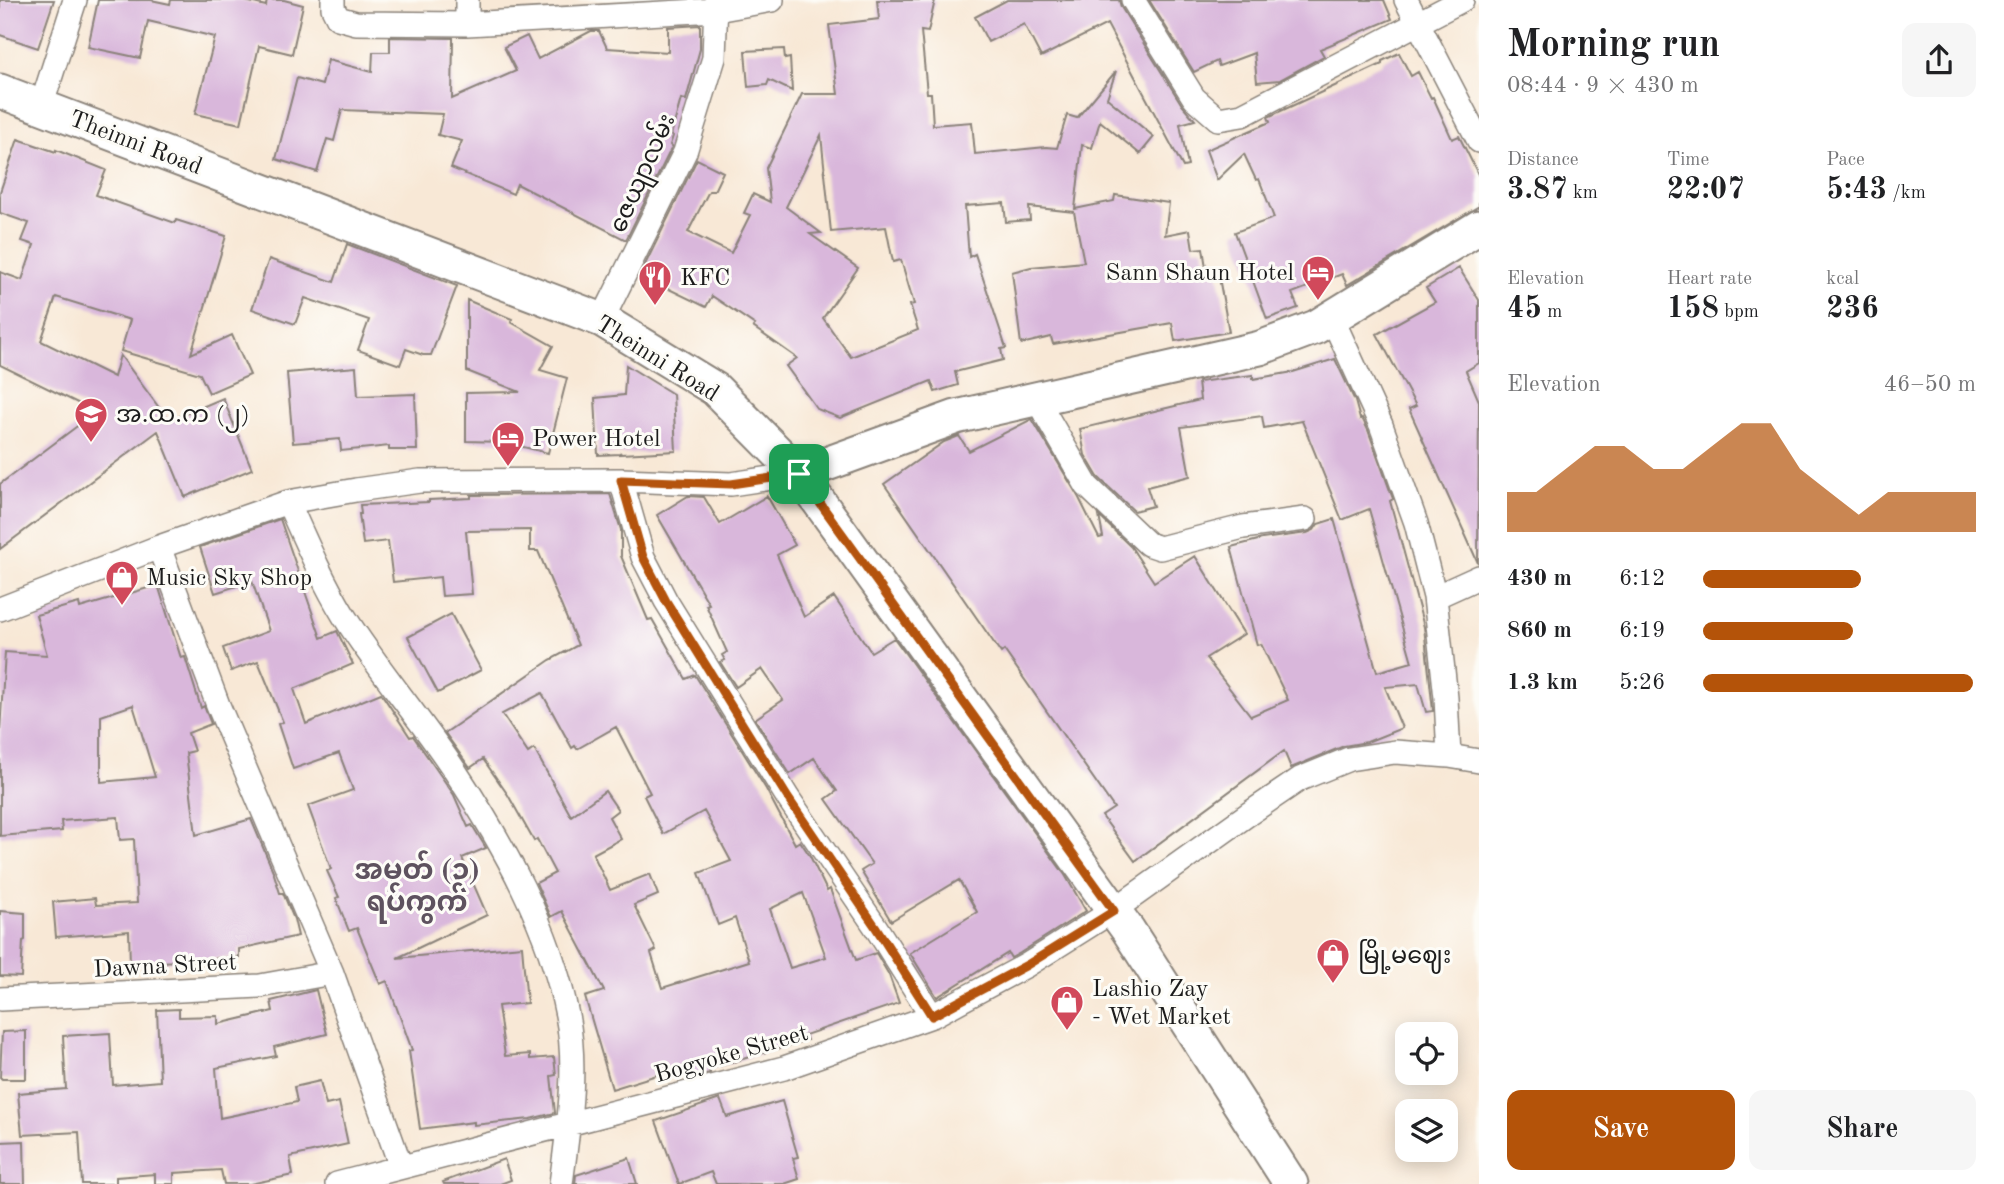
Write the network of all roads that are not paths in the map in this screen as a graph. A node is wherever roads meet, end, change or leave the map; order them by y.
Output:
1 (75, 0) edge
2 (333, 0) edge
3 (467, 0) edge
4 (772, 0) edge
5 (1133, 0) edge
6 (1406, 0) edge
7 (1462, 0) edge
8 (716, 5) edge
9 (1418, 22) junction
10 (467, 24) junction
11 (0, 91) edge
12 (41, 107) junction
13 (1479, 141) edge
14 (1479, 227) edge
15 (1332, 318) junction
16 (602, 320) junction
17 (1036, 398) junction
18 (799, 474) junction
19 (621, 480) junction
20 (288, 502) junction
21 (1305, 519) dead end
22 (159, 547) junction
23 (1479, 577) edge
24 (1435, 597) junction
25 (0, 609) edge
26 (1449, 756) junction
27 (1479, 761) edge
28 (1114, 911) junction
29 (332, 973) junction
30 (0, 999) edge
31 (932, 1016) junction
32 (569, 1125) junction
33 (401, 1167) junction
34 (337, 1184) edge
35 (561, 1184) edge
36 (1291, 1184) edge

1 - 12 street
2 - 10 street
3 - 10 street
4 - 8 street
5 - 9 street
6 - 9 street
7 - 9 street
8 - 10 street
8 - 16 street, ဇေယျာလမ်း
9 - 13 street
11 - 12 main road, Theinni Road
12 - 16 main road, Theinni Road
14 - 15 main road
15 - 17 main road
15 - 24 street
16 - 18 main road, Theinni Road
17 - 18 main road
17 - 21 street
18 - 19 street
18 - 28 main road, Theinni Road
19 - 20 street
19 - 31 street
20 - 22 street
20 - 32 street
22 - 25 street
22 - 29 street
23 - 24 street
24 - 26 street
26 - 27 street, Bogyoke Street
26 - 28 street, Bogyoke Street
28 - 31 street, Bogyoke Street
28 - 36 main road, Theinni Road
29 - 30 street, Dawna Street
29 - 33 street
31 - 32 street, Bogyoke Street
32 - 33 street, Bogyoke Street
32 - 35 street
33 - 34 street, Bogyoke Street

